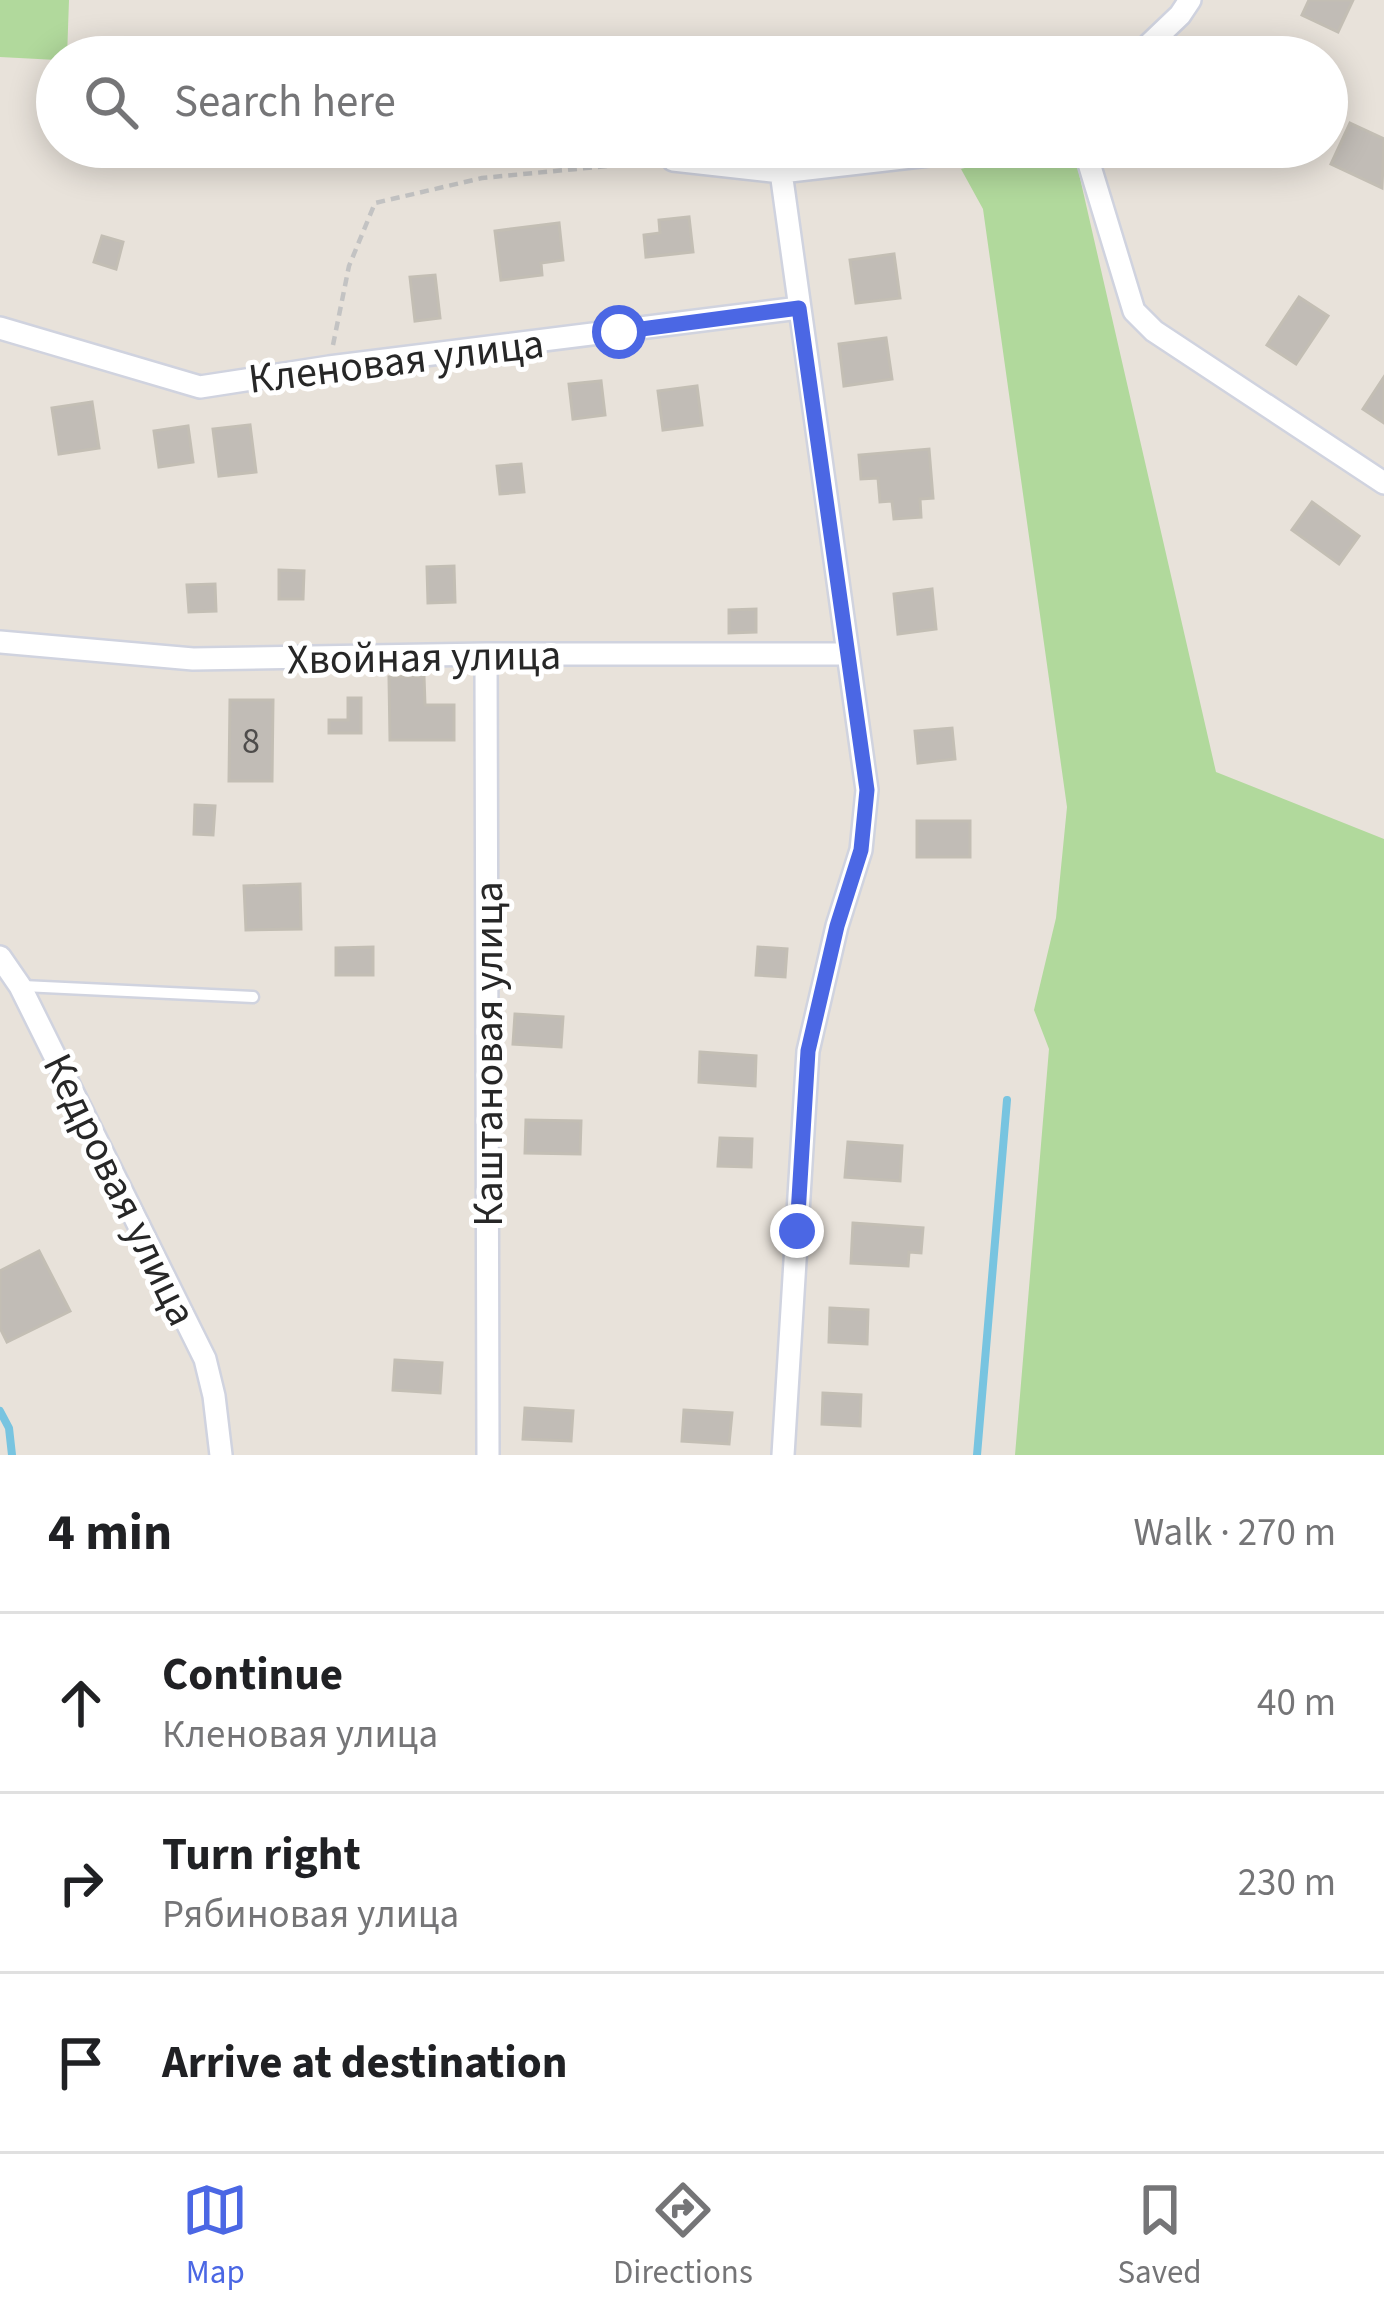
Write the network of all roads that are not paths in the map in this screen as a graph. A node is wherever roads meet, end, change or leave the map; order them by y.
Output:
1 (1190, 0) edge
2 (1158, 36) edge
3 (745, 168) edge
4 (816, 168) edge
5 (1090, 168) edge
6 (781, 172) junction
7 (799, 308) junction
8 (0, 328) edge
9 (1384, 483) edge
10 (0, 642) edge
11 (486, 654) junction
12 (848, 654) junction
13 (0, 957) edge
14 (20, 986) junction
15 (253, 997) dead end
16 (220, 1455) edge
17 (488, 1455) edge
18 (784, 1455) edge

1 - 2 street
3 - 6 street
4 - 6 street
5 - 9 street
6 - 7 street
7 - 8 street, Кленовая улица
7 - 12 street
10 - 11 street, Хвойная улица
11 - 12 street, Хвойная улица
11 - 17 street, Каштановая улица
12 - 18 street
13 - 14 street, Кедровая улица
14 - 15 lane
14 - 16 street, Кедровая улица

